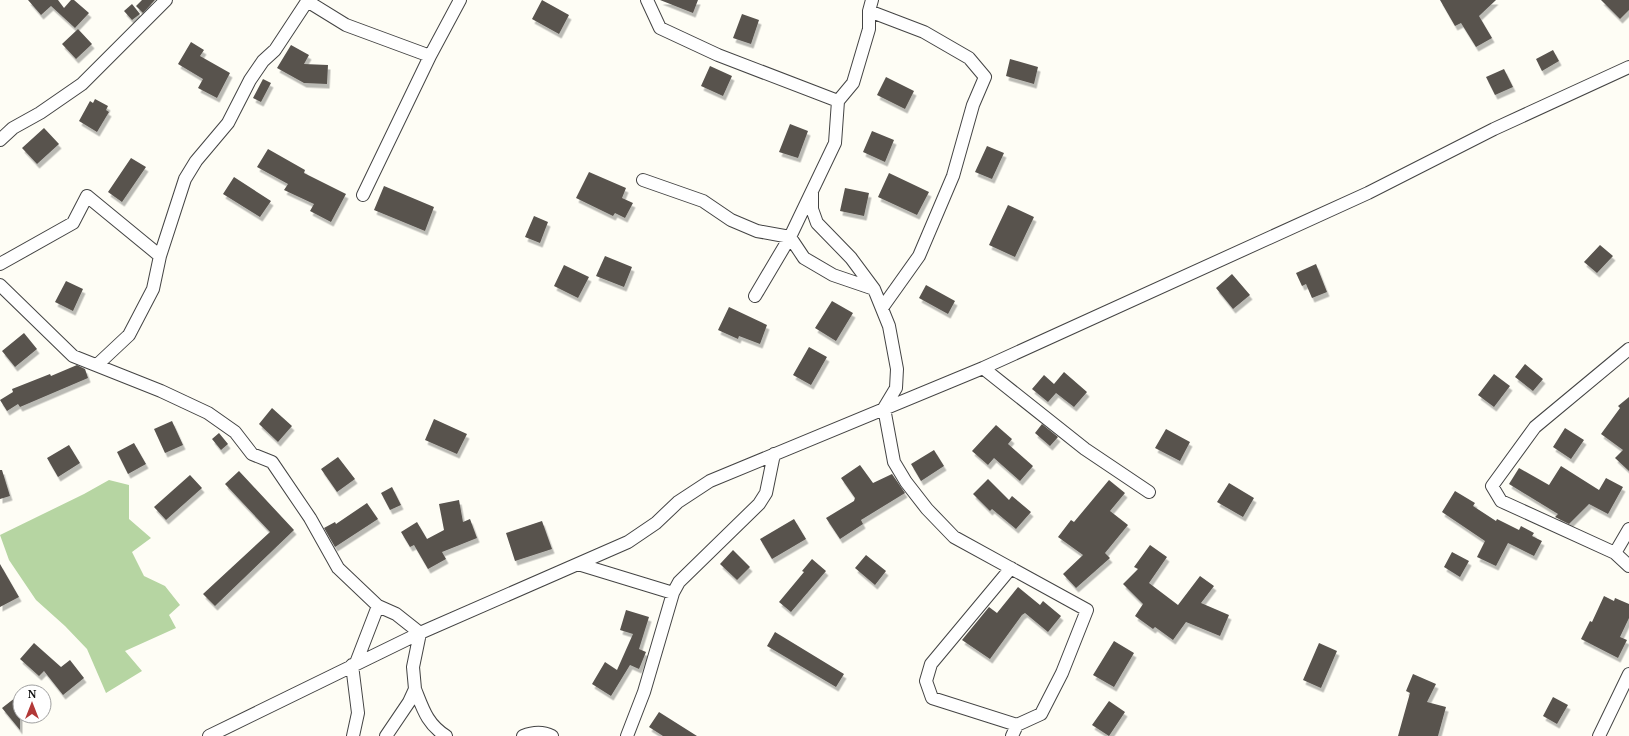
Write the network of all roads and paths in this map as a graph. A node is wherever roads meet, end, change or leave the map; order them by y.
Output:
1 (166, 0) edge
2 (460, 0) edge
3 (647, 0) edge
4 (308, 1) edge
5 (871, 5) edge
6 (430, 56) junction
7 (1629, 67) edge
8 (838, 101) junction
9 (0, 140) edge
10 (643, 180) dead end
11 (812, 193) junction
12 (363, 195) dead end
13 (790, 237) junction
14 (160, 256) junction
15 (0, 264) edge
16 (0, 285) edge
17 (874, 289) junction
18 (755, 296) dead end
19 (882, 308) junction
20 (1629, 349) edge
21 (97, 365) junction
22 (983, 368) junction
23 (884, 408) junction
24 (774, 454) junction
25 (1148, 492) dead end
26 (1629, 529) edge
27 (1615, 553) junction
28 (578, 564) junction
29 (1629, 566) edge
30 (1011, 568) junction
31 (672, 593) junction
32 (378, 606) junction
33 (420, 633) junction
34 (354, 664) junction
35 (1629, 674) edge
36 (415, 689) junction
37 (1015, 731) edge
38 (209, 736) edge
39 (353, 736) edge
40 (386, 736) edge
41 (446, 736) edge
42 (523, 736) edge
43 (552, 736) edge
44 (627, 736) edge
45 (1599, 736) edge

1 - 9 street
2 - 6 street
3 - 8 street
4 - 6 street
4 - 14 street
5 - 8 street
5 - 19 street
6 - 12 street
7 - 22 street
8 - 11 street
10 - 13 street
11 - 13 street
11 - 17 street
13 - 17 street
13 - 18 street
14 - 15 street
14 - 21 street
16 - 21 street
17 - 19 street
19 - 23 street
20 - 27 street
21 - 32 street
22 - 23 street
22 - 25 street
23 - 24 street
23 - 30 street
24 - 28 street
24 - 31 street
26 - 27 street
27 - 29 street
28 - 31 street
28 - 33 street
30 - 37 street
30 - 37 street
31 - 44 street
32 - 33 street
32 - 34 street
33 - 34 street
33 - 36 street
34 - 38 street
34 - 39 street
35 - 45 street
36 - 40 street
36 - 41 street
42 - 43 street

